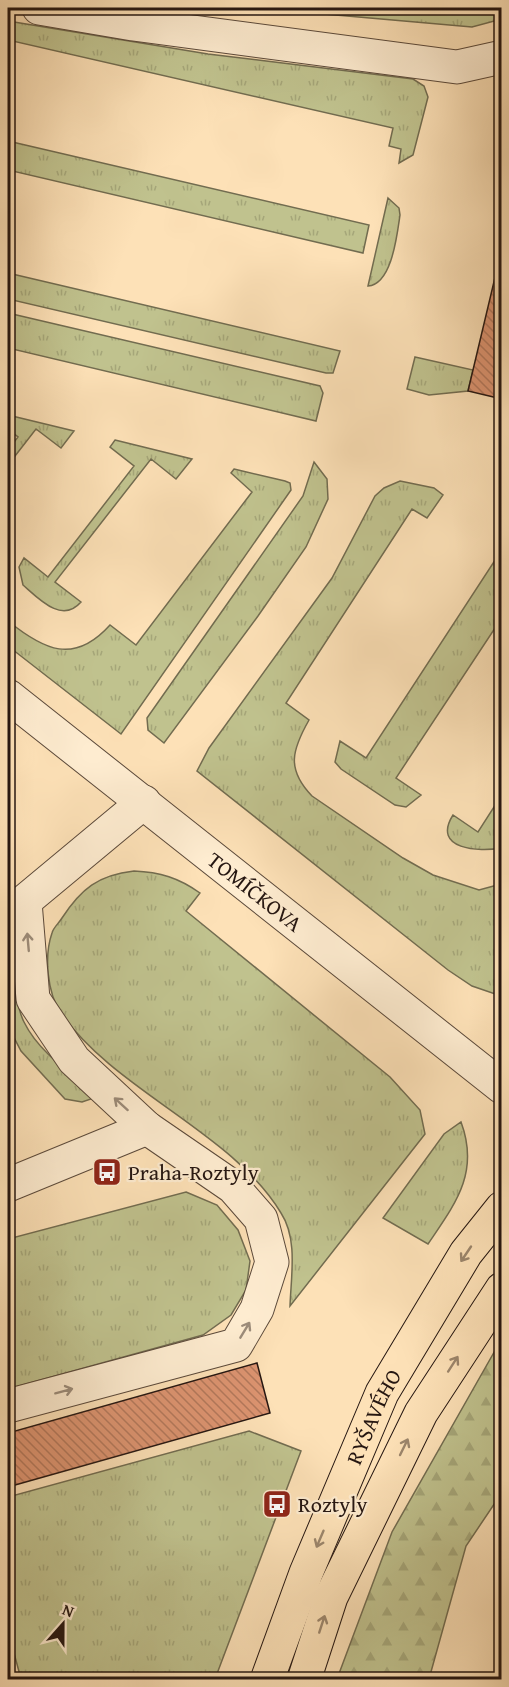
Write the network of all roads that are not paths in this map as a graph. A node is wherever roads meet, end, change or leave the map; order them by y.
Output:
1 (39, 8) edge
2 (501, 57) edge
3 (8, 696) edge
4 (144, 802) junction
5 (16, 909) edge
6 (501, 1087) edge
7 (147, 1128) junction
8 (8, 1185) edge
9 (501, 1208) edge
10 (501, 1289) edge
11 (8, 1406) edge
12 (267, 1680) edge
13 (304, 1680) edge

1 - 2 street
3 - 4 street, TOMÍČKOVA
4 - 5 street
4 - 6 street, TOMÍČKOVA
7 -> 5 street
7 - 8 street
11 -> 7 street
9 -> 12 main road, RYŠAVÉHO
13 -> 10 main road, RYŠAVÉHO

